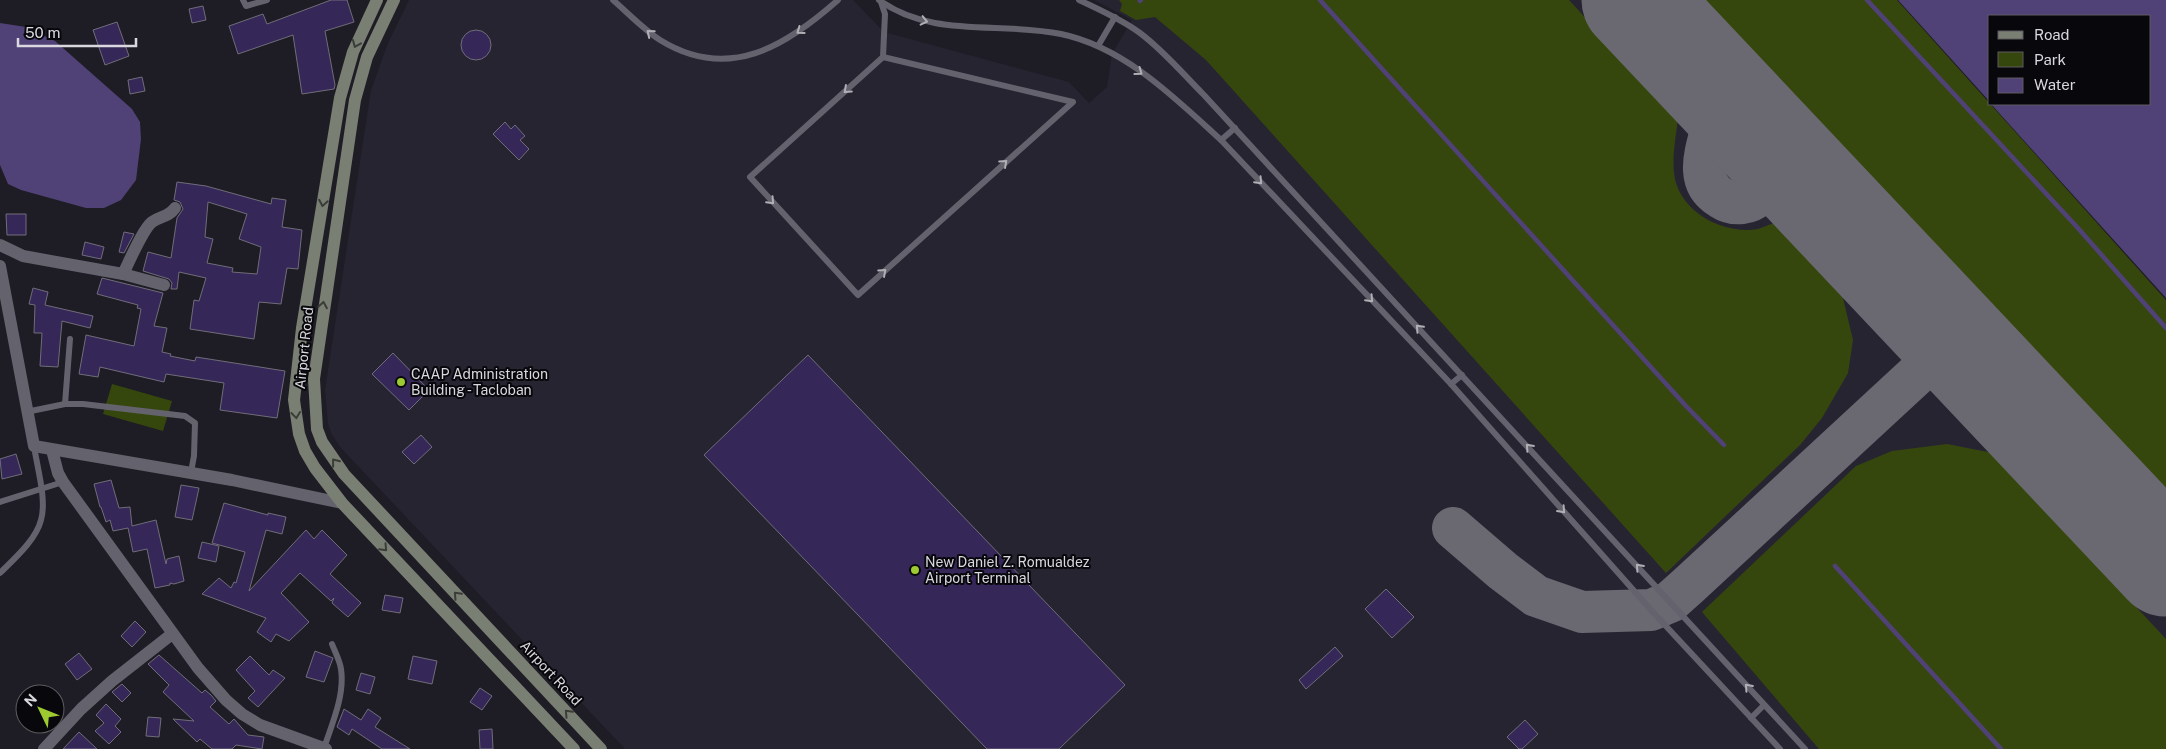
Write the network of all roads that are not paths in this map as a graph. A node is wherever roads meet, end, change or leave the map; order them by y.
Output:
1 (243, 0) edge
2 (268, 0) edge
3 (377, 0) edge
4 (394, 0) edge
5 (613, 0) edge
6 (838, 0) edge
7 (880, 0) edge
8 (1079, 0) edge
9 (1115, 17) junction
10 (1098, 46) junction
11 (883, 57) junction
12 (1235, 128) junction
13 (1221, 140) junction
14 (175, 208) dead end
15 (0, 245) edge
16 (0, 266) edge
17 (123, 274) junction
18 (164, 285) dead end
19 (70, 339) dead end
20 (1462, 375) junction
21 (1450, 384) junction
22 (65, 404) junction
23 (26, 412) junction
24 (322, 442) junction
25 (34, 446) junction
26 (52, 450) junction
27 (305, 451) junction
28 (191, 472) junction
29 (63, 482) junction
30 (359, 489) junction
31 (40, 490) junction
32 (0, 502) edge
33 (342, 503) junction
34 (0, 573) edge
35 (172, 634) junction
36 (332, 644) dead end
37 (1764, 705) junction
38 (1751, 718) junction
39 (44, 749) edge
40 (325, 749) edge
41 (574, 749) edge
42 (601, 749) edge
43 (1780, 749) edge
44 (1805, 749) edge

1 - 2 lane
3 -> 27 main road, Airport Road
24 -> 4 main road, Airport Road
6 -> 5 lane
7 -> 10 lane
7 - 11 lane
8 - 9 lane
9 - 10 lane
9 - 12 lane
10 -> 13 lane
11 -> 11 lane
12 - 13 lane
20 -> 12 lane
13 -> 21 lane
14 - 17 street
15 - 17 street
16 - 23 street
17 - 18 street
19 - 22 lane
20 - 21 lane
37 -> 20 lane
21 -> 38 lane
22 - 23 lane
22 - 28 lane
23 - 25 street
24 - 27 main road
30 -> 24 main road, Airport Road
25 - 26 street
25 - 31 lane
26 - 28 street
26 - 29 street
27 - 33 main road, Airport Road
28 - 33 street
29 - 31 lane
29 - 35 street
30 - 33 main road
42 -> 30 main road, Airport Road
31 - 32 lane
31 - 34 lane
33 -> 41 main road, Airport Road
35 - 39 street
35 - 40 street
36 - 40 lane
37 - 38 lane
37 - 44 lane
38 - 43 lane

